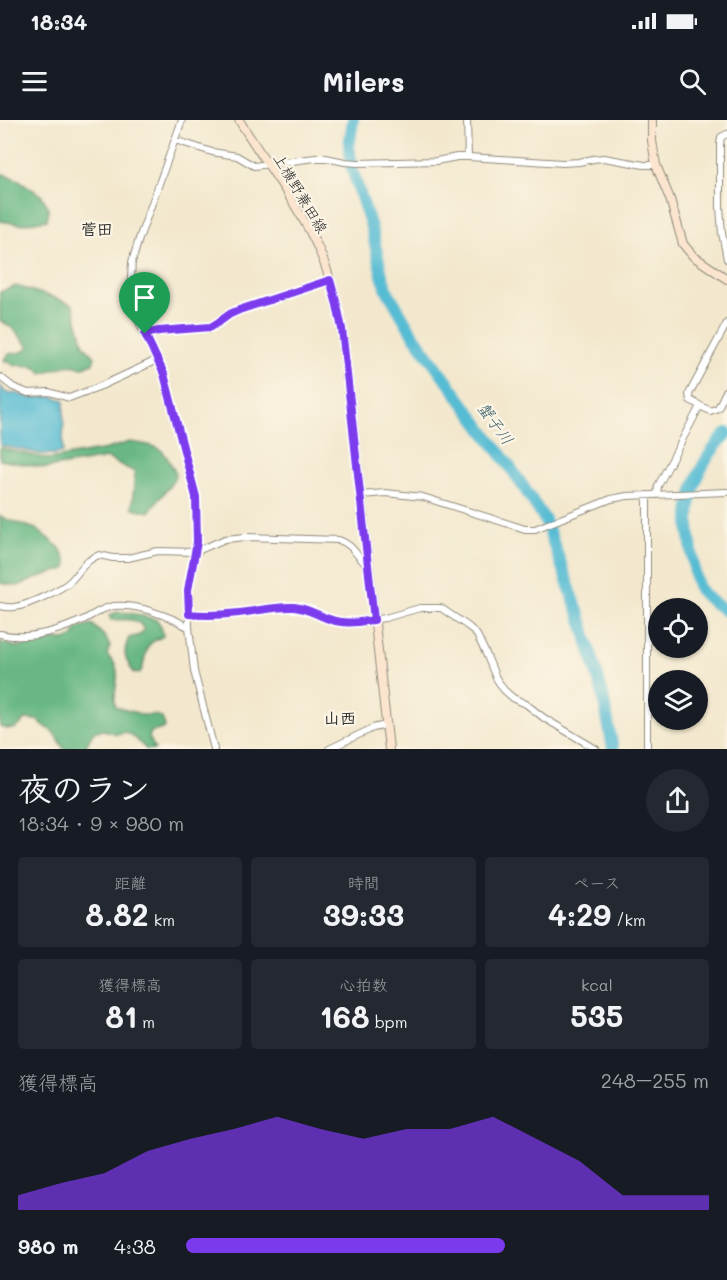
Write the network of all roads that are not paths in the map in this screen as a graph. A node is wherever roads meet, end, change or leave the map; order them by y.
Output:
1 (182, 120) edge
2 (239, 120) edge
3 (467, 120) edge
4 (652, 120) edge
5 (727, 134) edge
6 (175, 140) junction
7 (468, 157) junction
8 (268, 164) junction
9 (656, 165) junction
10 (727, 259) edge
11 (727, 279) edge
12 (330, 280) junction
13 (727, 323) edge
14 (145, 334) junction
15 (157, 360) junction
16 (0, 377) edge
17 (727, 390) edge
18 (700, 406) junction
19 (727, 492) edge
20 (361, 495) junction
21 (647, 495) junction
22 (657, 495) junction
23 (195, 552) junction
24 (369, 566) junction
25 (0, 606) edge
26 (189, 614) junction
27 (374, 620) junction
28 (189, 627) junction
29 (0, 634) edge
30 (386, 725) junction
31 (347, 741) junction
32 (214, 749) edge
33 (329, 749) edge
34 (348, 749) edge
35 (389, 749) edge
36 (596, 749) edge
37 (646, 749) edge

1 - 6 street
2 - 8 main road, 上横野兼田線
3 - 7 street
4 - 9 main road
5 - 10 street
6 - 8 street
6 - 14 street
7 - 8 street
7 - 9 street
8 - 12 main road, 上横野兼田線
9 - 11 main road
12 - 14 street
12 - 20 main road, 上横野兼田線
13 - 18 street
14 - 15 street
15 - 16 street
15 - 23 street
17 - 18 street
18 - 22 street
19 - 22 street
20 - 21 street
20 - 24 main road, 上横野兼田線
21 - 22 street
21 - 37 street
23 - 24 street
23 - 25 street
23 - 26 street
24 - 27 main road, 上横野兼田線
26 - 27 street
26 - 28 street
27 - 30 main road, 上横野兼田線
27 - 36 street
28 - 29 street
28 - 32 street
30 - 31 street
30 - 35 main road, 上横野兼田線
31 - 33 street
31 - 34 street

